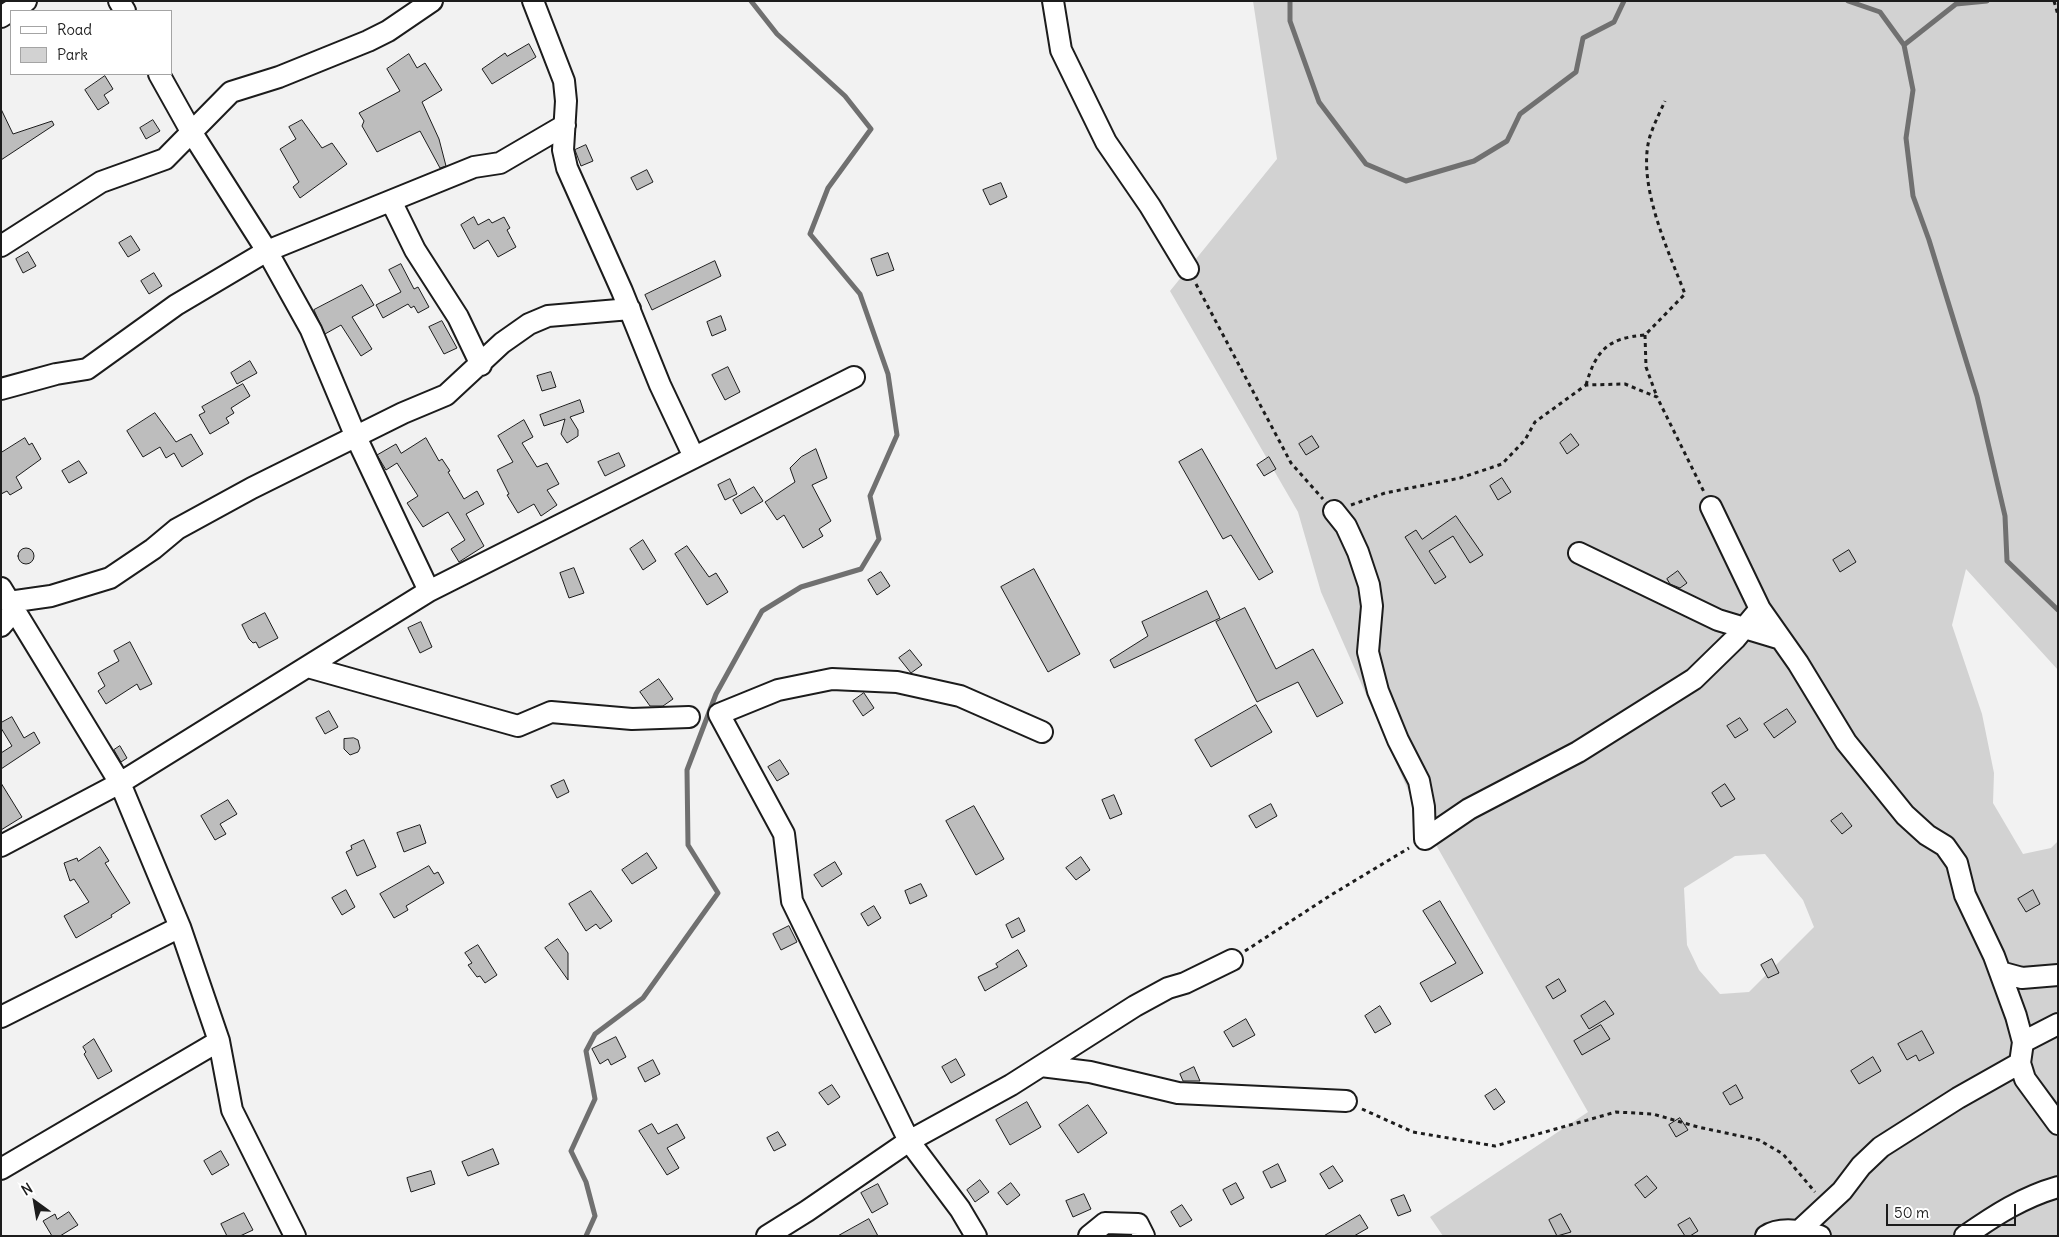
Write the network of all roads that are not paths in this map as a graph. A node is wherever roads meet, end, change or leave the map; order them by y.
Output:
1 (26, 1) edge
2 (432, 1) edge
3 (533, 1) edge
4 (1053, 1) edge
5 (12, 10) edge
6 (160, 75) edge
7 (565, 125) junction
8 (192, 133) junction
9 (391, 201) junction
10 (1, 246) edge
11 (267, 251) junction
12 (1188, 269) road end
13 (630, 309) junction
14 (481, 365) junction
15 (854, 377) dead end
16 (1, 389) edge
17 (356, 437) junction
18 (694, 457) junction
19 (1710, 507) road end
20 (1334, 510) road end
21 (1579, 553) dead end
22 (429, 591) junction
23 (8, 600) edge
24 (1760, 609) junction
25 (1, 626) edge
26 (1743, 629) junction
27 (1781, 639) junction
28 (308, 667) junction
29 (689, 717) dead end
30 (1042, 732) dead end
31 (120, 783) junction
32 (1, 846) edge
33 (180, 927) junction
34 (1232, 960) road end
35 (2000, 972) junction
36 (2058, 975) edge
37 (1, 1017) edge
38 (2058, 1024) edge
39 (218, 1042) junction
40 (2023, 1042) junction
41 (2020, 1062) junction
42 (1040, 1066) junction
43 (1346, 1101) road end
44 (2058, 1124) edge
45 (909, 1141) junction
46 (1, 1169) edge
47 (2058, 1187) edge
48 (1800, 1230) junction
49 (295, 1236) edge
50 (767, 1236) edge
51 (976, 1236) edge
52 (1089, 1236) edge
53 (1144, 1236) edge
54 (1766, 1236) edge
55 (1820, 1236) edge
56 (1966, 1236) edge

1 - 5 street
2 - 8 street
3 - 7 street
4 - 12 street
6 - 8 street
7 - 9 street
7 - 13 street
8 - 10 street
8 - 11 street
9 - 11 street
9 - 14 street
11 - 16 street
11 - 17 street
13 - 14 street
13 - 18 street
14 - 17 street
15 - 18 street
17 - 22 street
17 - 23 street
18 - 22 street
19 - 24 street
20 - 26 street
21 - 26 street
22 - 28 street
23 - 25 street
23 - 31 street
24 - 26 street
24 - 27 street
26 - 27 street
27 - 35 street
28 - 29 street
28 - 31 street
30 - 45 street
31 - 32 street
31 - 33 street
33 - 37 street
33 - 39 street
34 - 42 street
35 - 36 street
35 - 40 street
38 - 40 street
39 - 46 street
39 - 49 street
40 - 41 street
41 - 44 street
41 - 48 street
42 - 43 street
42 - 45 street
45 - 50 street
45 - 51 street
47 - 56 street
48 - 54 street
48 - 55 street
52 - 53 street

